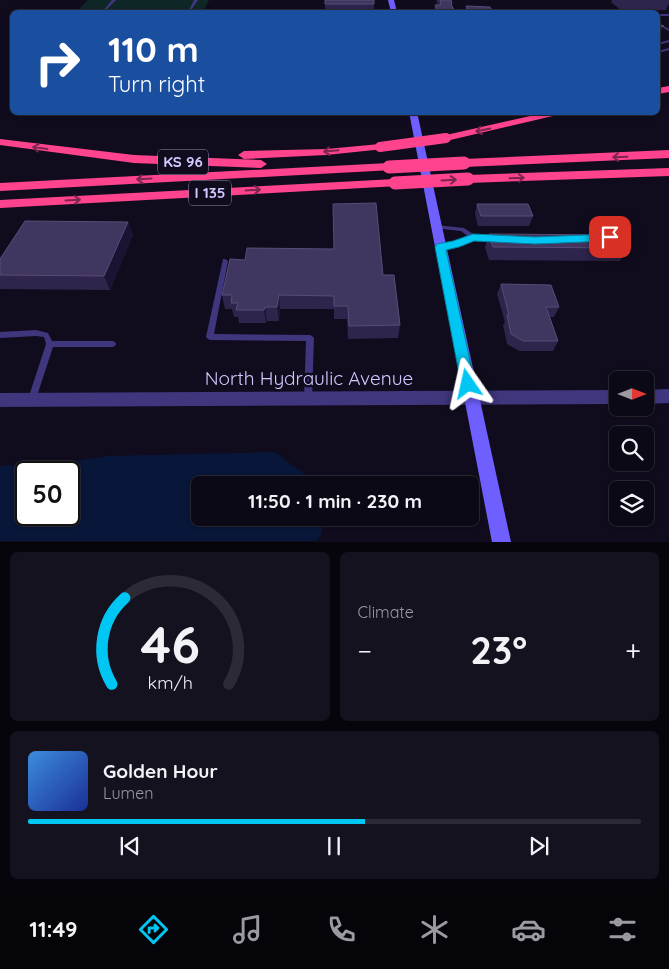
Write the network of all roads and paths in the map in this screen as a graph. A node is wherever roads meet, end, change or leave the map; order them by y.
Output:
1 (114, 0) edge
2 (105, 10) edge
3 (414, 115) edge
4 (551, 115) edge
5 (0, 142) edge
6 (669, 154) edge
7 (104, 156) junction
8 (368, 168) junction
9 (669, 172) edge
10 (0, 187) edge
11 (0, 204) edge
12 (436, 228) junction
13 (473, 237) junction
14 (502, 238) edge
15 (440, 247) junction
16 (225, 260) dead end
17 (0, 335) edge
18 (50, 344) junction
19 (112, 344) dead end
20 (654, 396) edge
21 (669, 396) edge
22 (609, 397) edge
23 (308, 398) junction
24 (471, 398) junction
25 (0, 400) edge
26 (32, 400) junction
27 (502, 542) edge

1 - 2 lane
3 - 12 main road
4 -> 7 highway, bridge
7 -> 5 highway, KS 96
6 -> 8 highway, I 135, bridge
7 - 8 highway, KS 96
8 -> 10 highway, I 135
11 -> 9 highway, I 135, bridge
12 - 13 lane
12 - 15 main road
13 - 14 lane
13 - 15 lane
15 - 24 main road
16 - 23 lane
17 - 18 lane
18 - 19 lane
18 - 26 lane
20 - 21 street
22 - 24 street, North Hydraulic Avenue
23 - 24 street, North Hydraulic Avenue
23 - 26 street, North Hydraulic Avenue
24 - 27 main road
25 - 26 street, North Hydraulic Avenue

